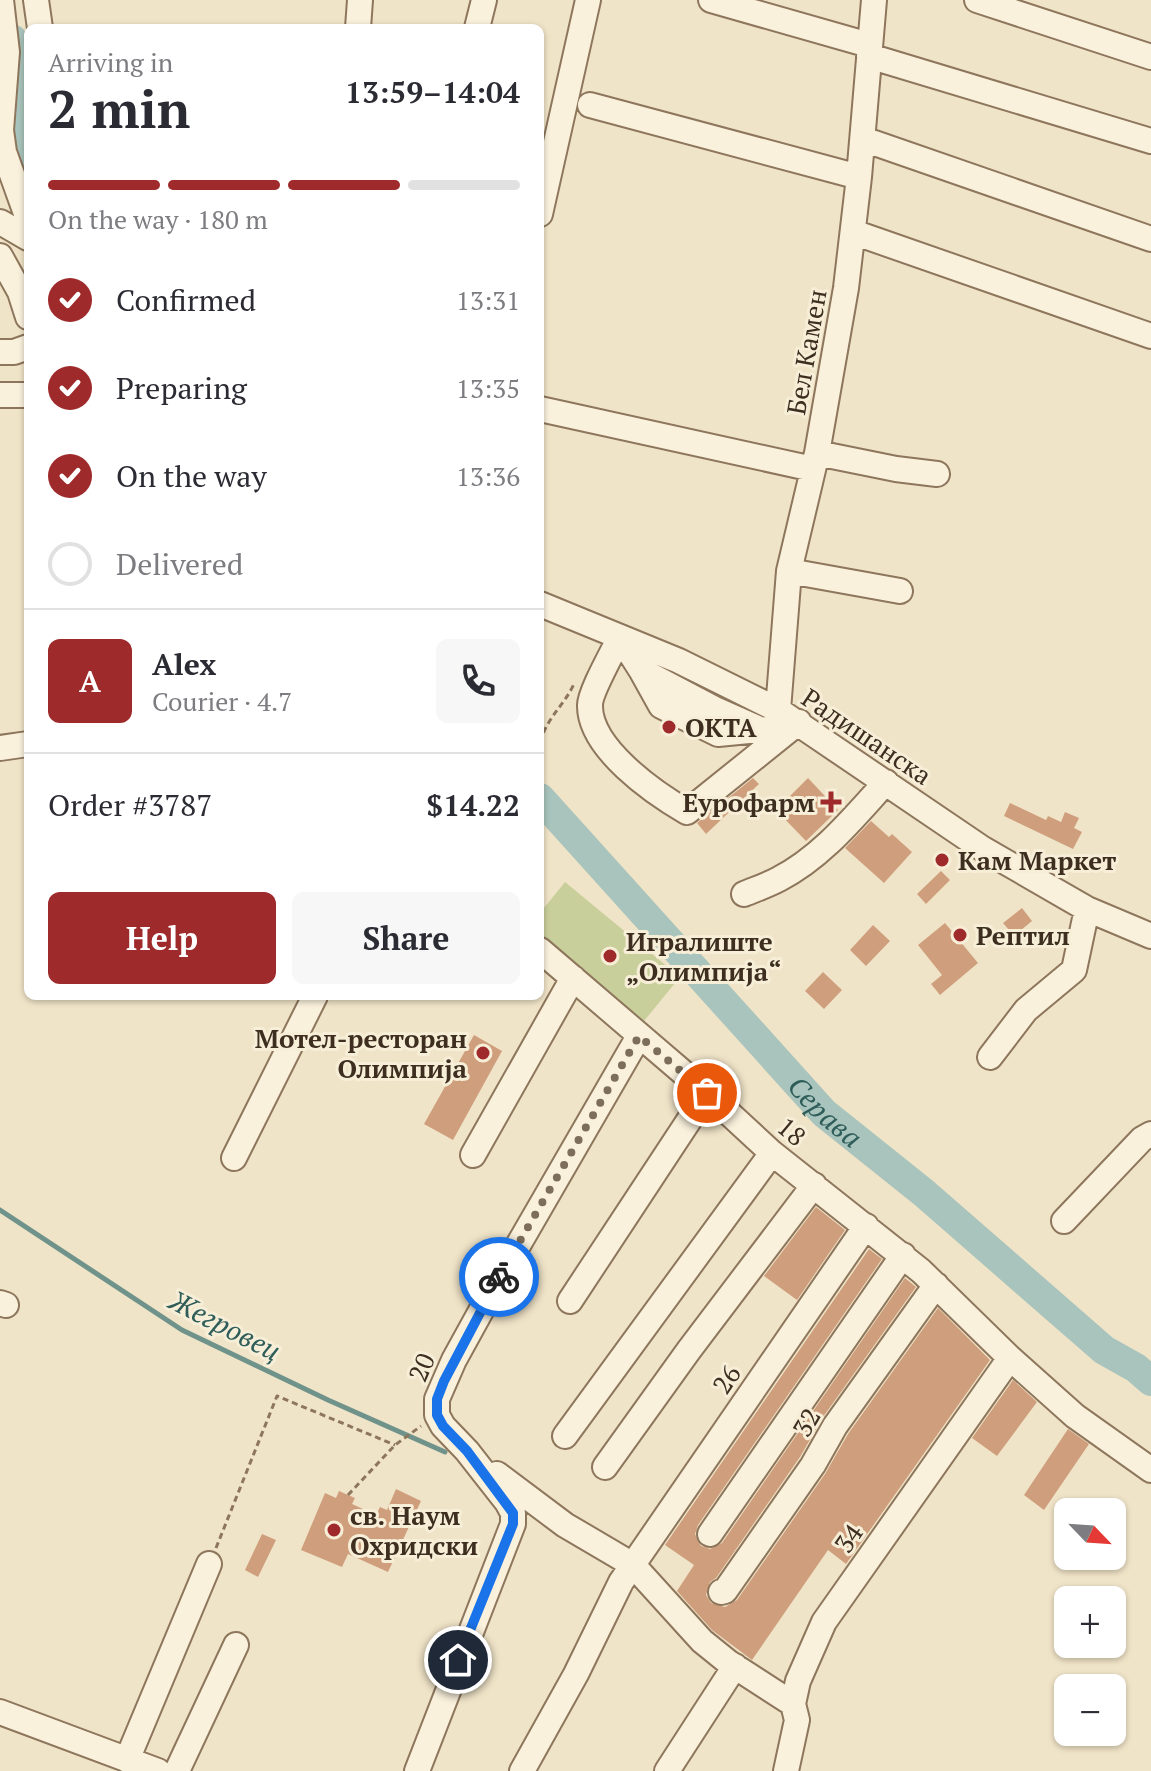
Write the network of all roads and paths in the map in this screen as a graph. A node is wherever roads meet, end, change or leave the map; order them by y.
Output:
1 (1, 0) edge
2 (36, 0) edge
3 (360, 0) edge
4 (484, 0) edge
5 (588, 0) edge
6 (711, 0) edge
7 (874, 0) edge
8 (977, 0) edge
9 (39, 24) edge
10 (358, 24) edge
11 (478, 24) edge
12 (869, 50) junction
13 (1151, 57) edge
14 (590, 105) dead end
15 (863, 139) junction
16 (1151, 141) edge
17 (859, 177) junction
18 (544, 196) edge
19 (24, 208) edge
20 (0, 222) edge
21 (853, 232) junction
22 (24, 236) edge
23 (1151, 239) edge
24 (0, 250) edge
25 (0, 256) edge
26 (24, 271) edge
27 (24, 304) edge
28 (1151, 336) edge
29 (24, 348) edge
30 (0, 352) edge
31 (0, 395) edge
32 (24, 395) edge
33 (544, 410) edge
34 (815, 461) junction
35 (937, 474) dead end
36 (789, 571) junction
37 (900, 591) dead end
38 (544, 606) edge
39 (620, 637) junction
40 (575, 681) dead end
41 (789, 716) junction
42 (544, 729) edge
43 (886, 782) junction
44 (744, 894) dead end
45 (1087, 909) junction
46 (1151, 936) edge
47 (544, 953) edge
48 (573, 978) junction
49 (313, 1000) edge
50 (639, 1036) junction
51 (990, 1057) dead end
52 (707, 1093) junction
53 (1151, 1134) edge
54 (772, 1153) junction
55 (473, 1155) dead end
56 (234, 1158) dead end
57 (814, 1185) junction
58 (1064, 1221) dead end
59 (866, 1226) junction
60 (903, 1255) junction
61 (936, 1285) junction
62 (570, 1301) dead end
63 (1010, 1358) junction
64 (437, 1415) junction
65 (565, 1436) dead end
66 (395, 1445) junction
67 (467, 1451) junction
68 (605, 1467) dead end
69 (1151, 1470) edge
70 (348, 1495) dead end
71 (710, 1534) dead end
72 (209, 1564) joint
73 (627, 1573) junction
74 (723, 1592) dead end
75 (236, 1645) dead end
76 (735, 1666) junction
77 (0, 1712) edge
78 (795, 1712) junction
79 (127, 1760) junction
80 (158, 1771) edge
81 (177, 1771) edge
82 (417, 1771) edge
83 (522, 1771) edge
84 (667, 1771) edge
85 (786, 1771) edge

1 - 19 street
2 - 9 street
3 - 10 street
4 - 11 street
5 - 18 street
6 - 12 street
7 - 12 street, Бел Камен
8 - 13 street
12 - 15 street, Бел Камен
12 - 16 street
14 - 17 street
15 - 17 street, Бел Камен
15 - 23 street
17 - 21 street, Бел Камен
20 - 22 street
21 - 28 street
21 - 34 street, Бел Камен
24 - 26 street
25 - 27 street
29 - 30 street
31 - 32 street
33 - 34 street
34 - 35 street
34 - 36 street, Бел Камен
36 - 37 street
36 - 41 street, Бел Камен
38 - 39 street, Радишанска
39 - 41 street, Радишанска
39 - 41 street
39 - 41 street
40 - 42 path
41 - 43 street, Радишанска
43 - 44 street
43 - 45 street, Радишанска
45 - 46 street, Радишанска
45 - 51 street
47 - 48 street, 18
48 - 50 street, 18
48 - 55 street
49 - 56 street
50 - 52 street, 18
50 - 64 street, 20
52 - 54 street, 18
52 - 62 street
53 - 58 street
54 - 57 street, 18
54 - 65 street
57 - 59 street, 18
57 - 68 street
59 - 60 street, 18
59 - 73 street, 26
60 - 61 street, 18
60 - 71 street
61 - 63 street, 18
61 - 74 street, 32
63 - 69 street, 18
63 - 78 street, 34
64 - 66 path
64 - 67 street, 20
66 - 70 path
66 - 72 path
67 - 73 street
67 - 82 street, 20
72 - 79 street
73 - 76 street
73 - 83 street, 26
75 - 81 street
76 - 78 street
76 - 84 street
77 - 79 street
78 - 85 street, 34
79 - 80 street

